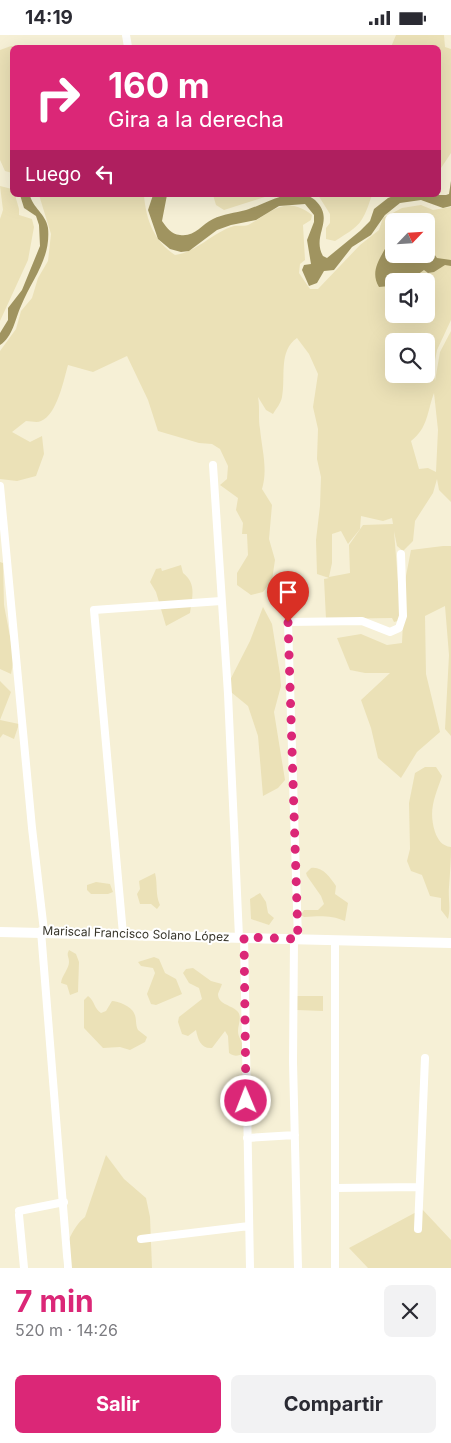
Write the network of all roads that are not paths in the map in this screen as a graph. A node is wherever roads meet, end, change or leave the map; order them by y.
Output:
1 (213, 465) dead end
2 (0, 486) edge
3 (401, 553) dead end
4 (221, 601) junction
5 (43, 931) junction
6 (0, 932) edge
7 (123, 934) junction
8 (241, 937) junction
9 (296, 939) junction
10 (335, 940) junction
11 (451, 943) edge
12 (425, 1057) dead end
13 (295, 1135) junction
14 (247, 1138) junction
15 (419, 1187) junction
16 (336, 1188) junction
17 (64, 1202) junction
18 (249, 1226) junction
19 (418, 1229) dead end
20 (141, 1239) dead end
21 (24, 1268) edge
22 (68, 1268) edge
23 (250, 1268) edge
24 (298, 1268) edge
25 (335, 1268) edge

1 - 4 street
2 - 5 street
3 - 9 street
4 - 7 street
4 - 8 street
5 - 6 main road, Mariscal Francisco Solano López
5 - 7 main road, Mariscal Francisco Solano López
5 - 17 street
7 - 8 main road, Mariscal Francisco Solano López
8 - 9 main road, Mariscal Francisco Solano López
8 - 14 street
9 - 10 main road, Mariscal Francisco Solano López
9 - 13 street
10 - 11 main road, Mariscal Francisco Solano López
10 - 16 street
12 - 15 street
13 - 14 street
13 - 24 street
14 - 18 street
15 - 16 street
15 - 19 street
16 - 25 street
17 - 21 street
17 - 22 street
18 - 20 street
18 - 23 street

